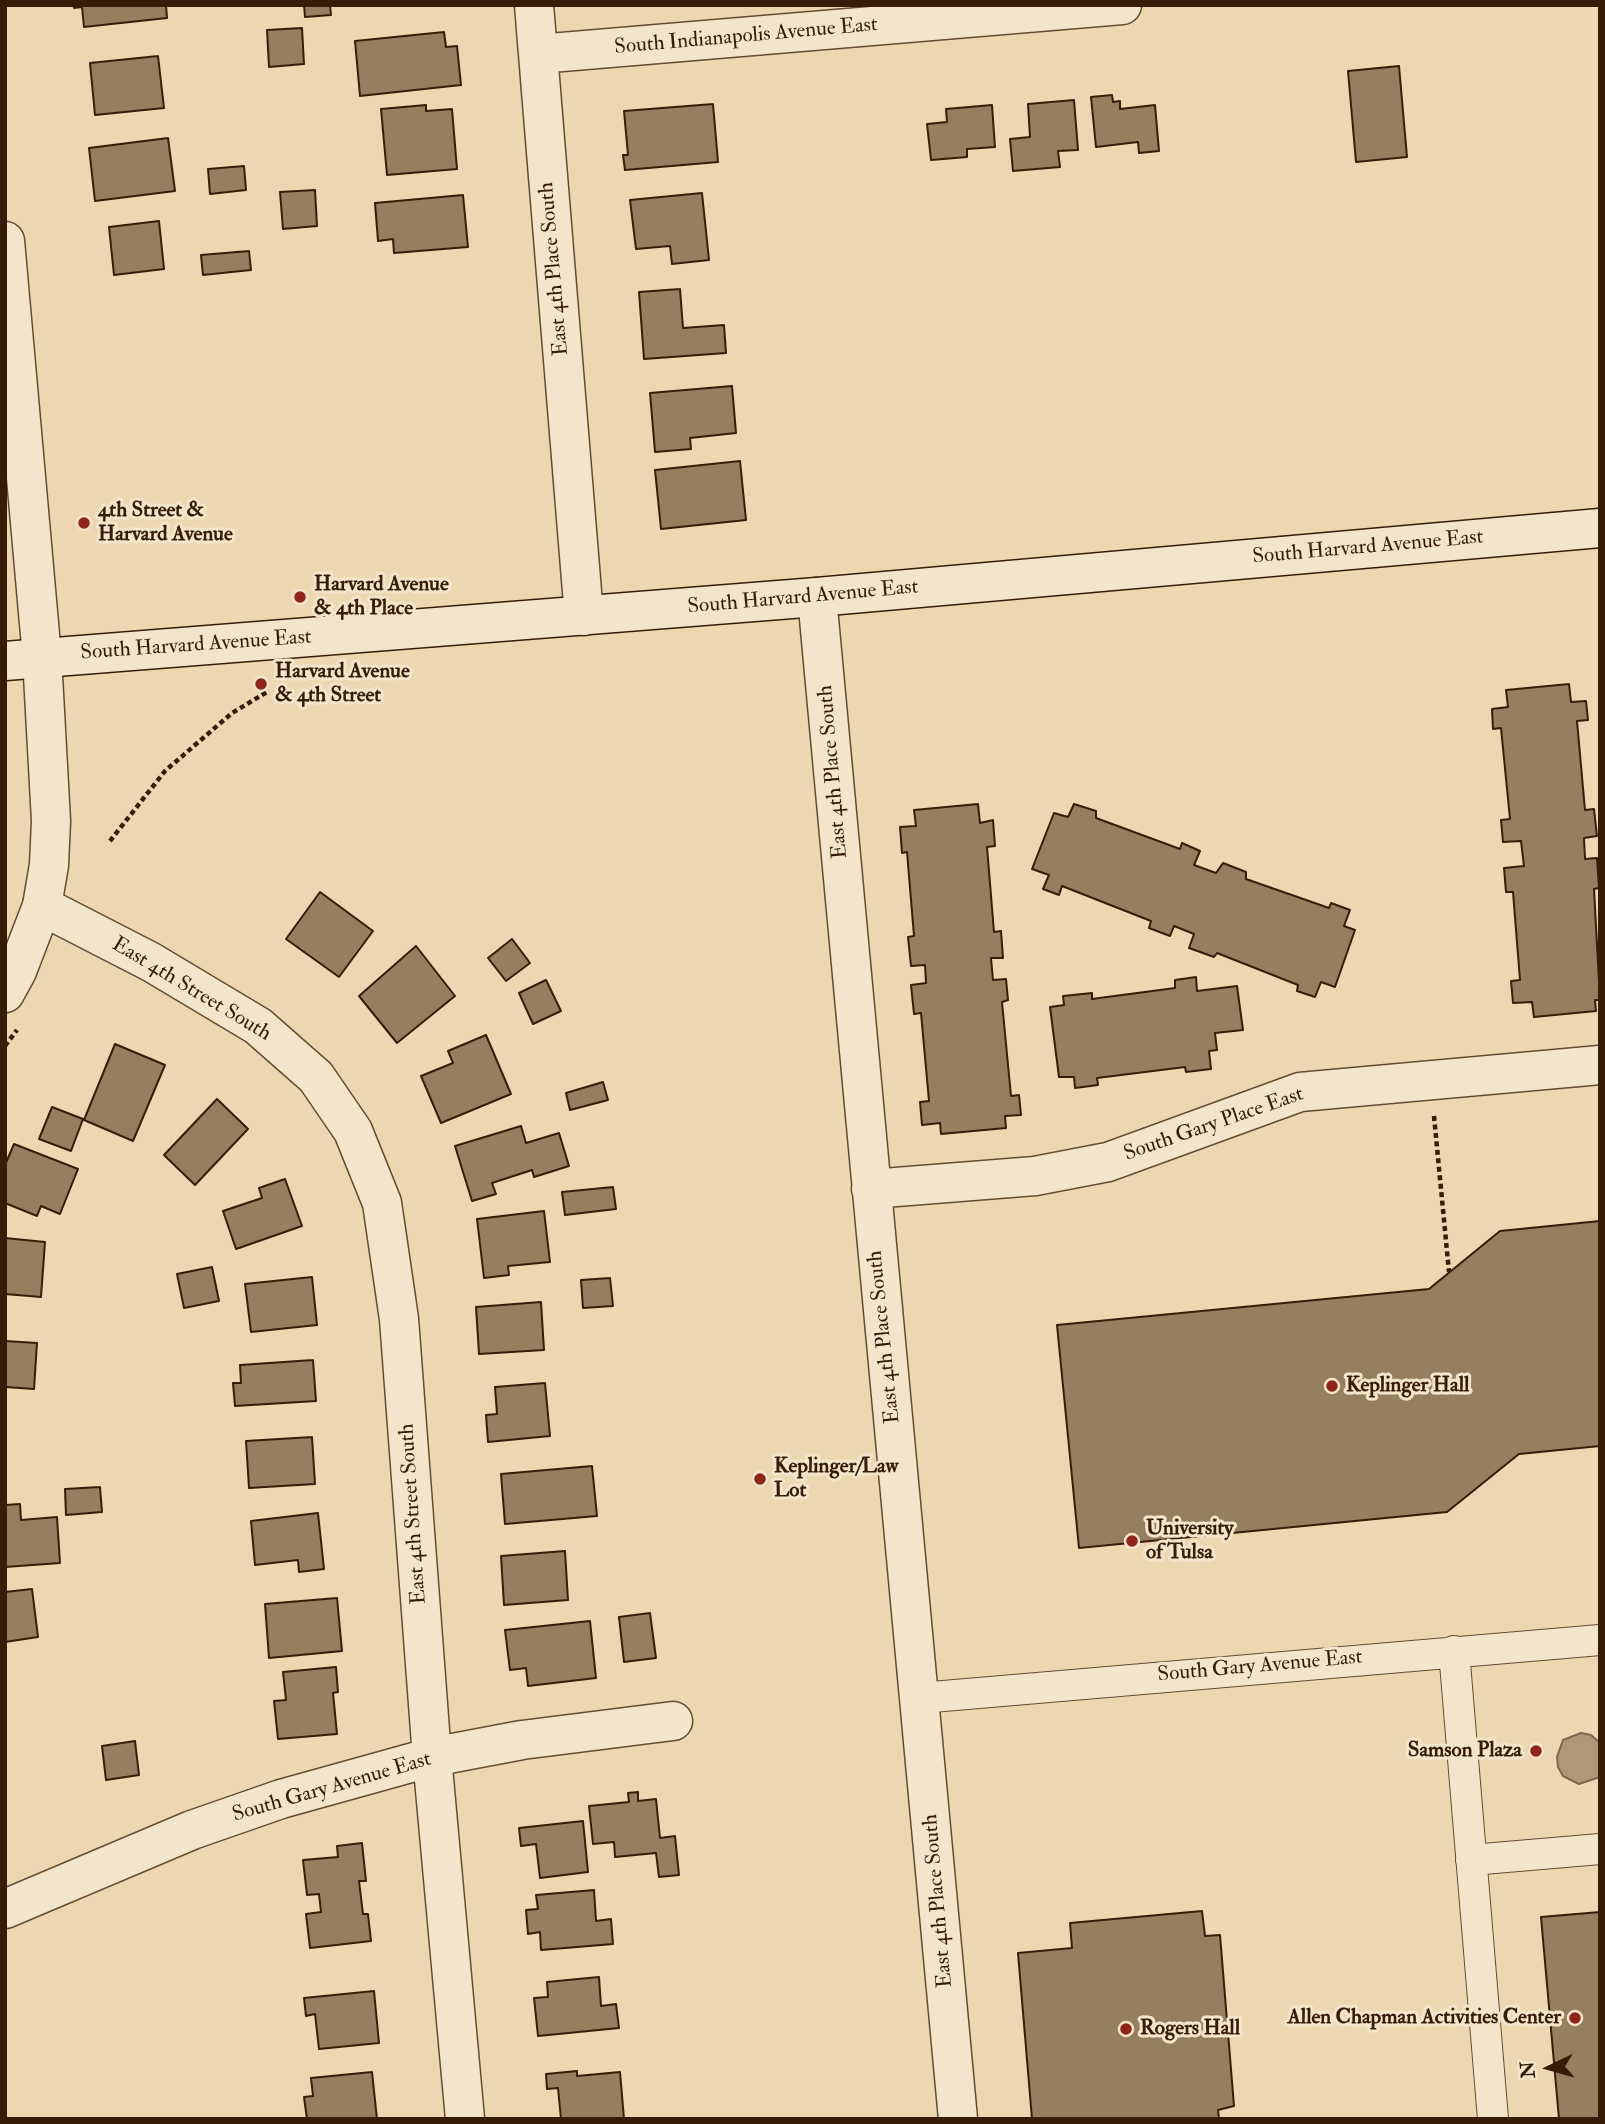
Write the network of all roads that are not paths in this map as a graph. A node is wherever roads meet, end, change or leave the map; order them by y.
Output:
1 (534, 5) edge
2 (1122, 5) edge
3 (538, 54) junction
4 (5, 241) edge
5 (1600, 528) edge
6 (817, 597) junction
7 (584, 616) junction
8 (23, 659) edge
9 (42, 906) junction
10 (5, 993) edge
11 (1600, 1065) edge
12 (871, 1189) junction
13 (1600, 1640) edge
14 (1454, 1651) junction
15 (920, 1698) junction
16 (673, 1721) dead end
17 (432, 1757) junction
18 (1600, 1849) edge
19 (1471, 1860) junction
20 (5, 1909) edge
21 (465, 2119) edge
22 (958, 2119) edge
23 (1493, 2119) edge

1 - 3 street, East 4th Place South
2 - 3 street, South Indianapolis Avenue East
3 - 7 street, East 4th Place South
4 - 8 street
5 - 6 street, South Harvard Avenue East
6 - 7 street, South Harvard Avenue East
6 - 12 street, East 4th Place South
7 - 8 street, South Harvard Avenue East
8 - 9 street
9 - 10 street
9 - 17 street, East 4th Street South
11 - 12 street, South Gary Place East
12 - 15 street, East 4th Place South
13 - 14 street, South Gary Avenue East
14 - 15 street, South Gary Avenue East
14 - 19 street
15 - 22 street, East 4th Place South
16 - 17 street, South Gary Avenue East
17 - 20 street, South Gary Avenue East
17 - 21 street, East 4th Street South
18 - 19 street
19 - 23 street

